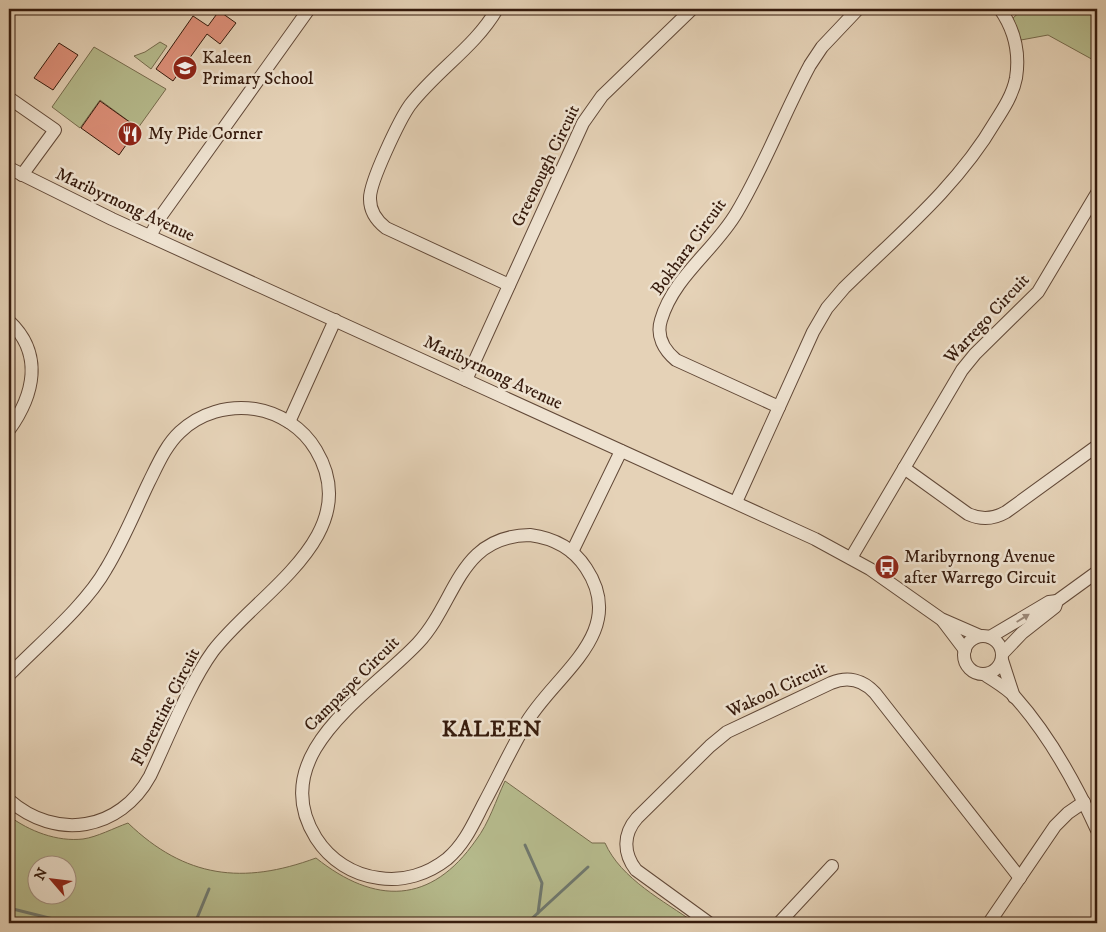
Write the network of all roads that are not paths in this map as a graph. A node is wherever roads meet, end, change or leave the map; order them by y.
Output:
1 (309, 9) edge
2 (497, 9) edge
3 (692, 9) edge
4 (858, 9) edge
5 (1000, 9) edge
6 (9, 98) edge
7 (9, 168) edge
8 (22, 175) junction
9 (1097, 193) edge
10 (150, 236) junction
11 (509, 285) junction
12 (335, 320) junction
13 (9, 321) edge
14 (466, 380) junction
15 (779, 408) junction
16 (289, 422) junction
17 (9, 430) edge
18 (1097, 446) edge
19 (621, 451) junction
20 (904, 468) junction
21 (736, 502) junction
22 (572, 552) junction
23 (851, 558) junction
24 (1097, 572) edge
25 (1057, 601) junction
26 (941, 619) junction
27 (985, 637) junction
28 (965, 650) junction
29 (1002, 657) junction
30 (984, 674) junction
31 (9, 675) edge
32 (1014, 697) junction
33 (9, 800) edge
34 (1084, 802) junction
35 (1097, 830) edge
36 (832, 866) dead end
37 (1020, 878) junction
38 (709, 923) edge
39 (779, 923) edge
40 (988, 923) edge

1 - 10 street
2 - 11 street
3 - 11 street, Greenough Circuit
4 - 15 street, Bokhara Circuit
5 - 15 street
6 - 8 street, Maribyrnong Avenue
7 - 8 street, Maribyrnong Avenue
8 - 10 street, Maribyrnong Avenue
9 - 20 street, Warrego Circuit
10 - 12 street, Maribyrnong Avenue
11 - 14 street, Greenough Circuit
12 - 14 street, Maribyrnong Avenue
12 - 16 street
13 - 17 street
14 - 19 street, Maribyrnong Avenue
15 - 21 street
16 - 31 street, Florentine Circuit
16 - 33 street, Florentine Circuit
18 - 20 street
19 - 21 street, Maribyrnong Avenue
19 - 22 street
20 - 23 street, Warrego Circuit
21 - 23 street, Maribyrnong Avenue
22 - 22 street, Campaspe Circuit
23 - 26 street, Maribyrnong Avenue
24 - 25 street
27 -> 25 street
25 - 29 street
26 - 27 street, Maribyrnong Avenue
26 - 28 street, Maribyrnong Avenue
27 - 28 street
27 - 29 street
28 - 30 street
29 - 30 street
29 - 32 street
30 - 32 street
32 - 34 street
34 - 35 street
34 - 37 street
36 - 39 street
37 - 38 street, Wakool Circuit
37 - 40 street

